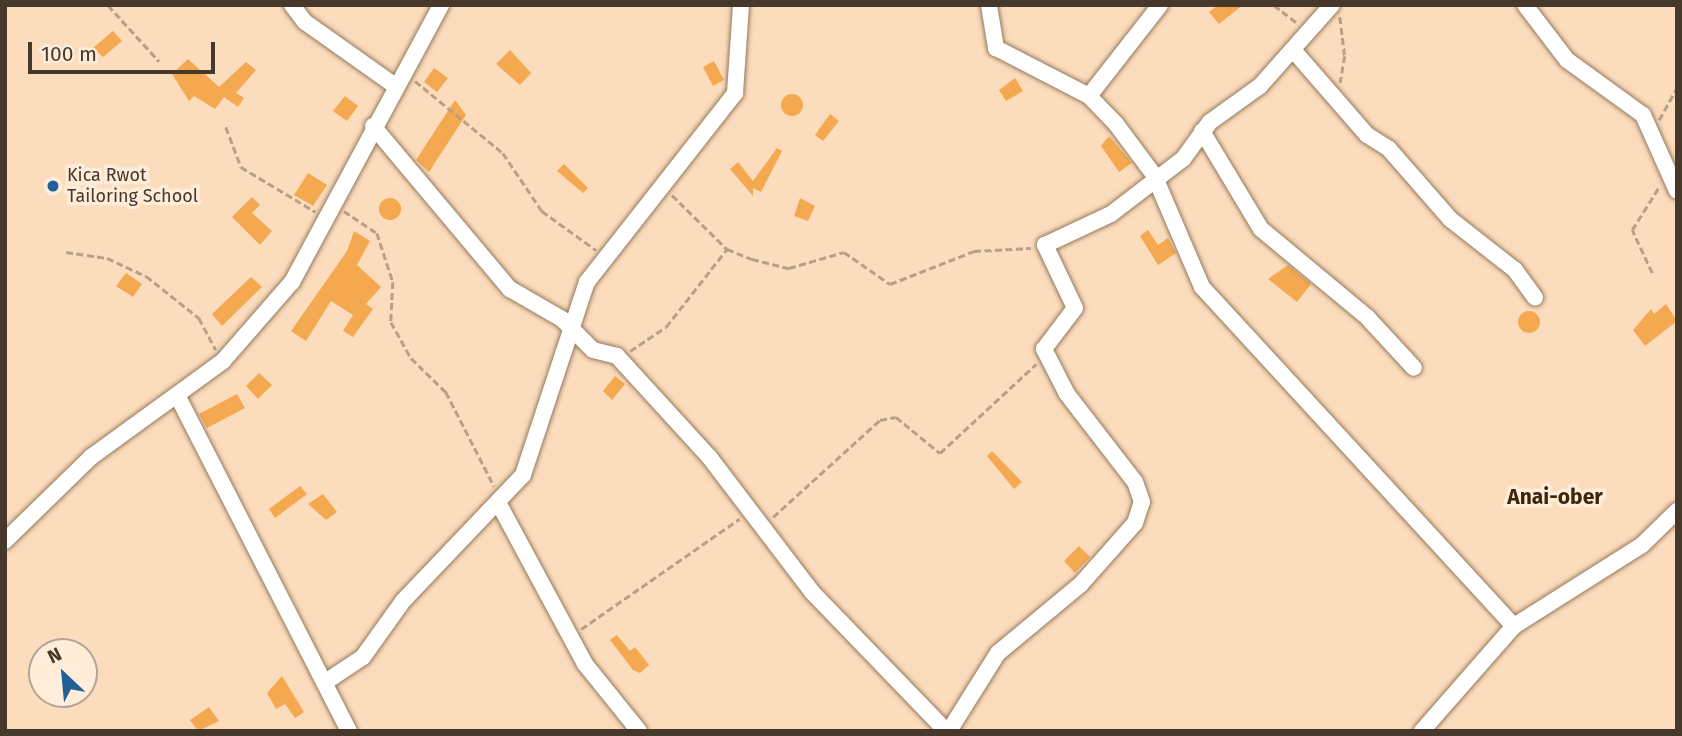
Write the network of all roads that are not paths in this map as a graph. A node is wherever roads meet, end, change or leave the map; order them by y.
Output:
1 (292, 5) edge
2 (440, 5) edge
3 (741, 5) edge
4 (1160, 5) edge
5 (1525, 5) edge
6 (990, 6) edge
7 (1334, 9) edge
8 (1294, 51) junction
9 (399, 79) junction
10 (1089, 96) junction
11 (373, 126) junction
12 (1202, 131) junction
13 (1154, 175) junction
14 (1677, 191) edge
15 (1535, 298) dead end
16 (572, 329) junction
17 (1414, 368) dead end
18 (178, 397) junction
19 (500, 506) junction
20 (1677, 512) edge
21 (5, 541) edge
22 (1514, 626) junction
23 (327, 681) junction
24 (349, 731) edge
25 (639, 731) edge
26 (948, 731) edge
27 (1422, 731) edge

1 - 9 street
2 - 9 street
3 - 16 street
4 - 10 street
5 - 14 street
6 - 10 street
7 - 8 street
8 - 12 street
8 - 15 street
9 - 11 street
10 - 13 street
11 - 16 street
11 - 18 street
12 - 13 street
12 - 17 street
13 - 22 street
13 - 26 street
16 - 19 street
16 - 26 street
18 - 21 street
18 - 23 street
19 - 23 street
19 - 25 street
20 - 22 street
22 - 27 street
23 - 24 street

